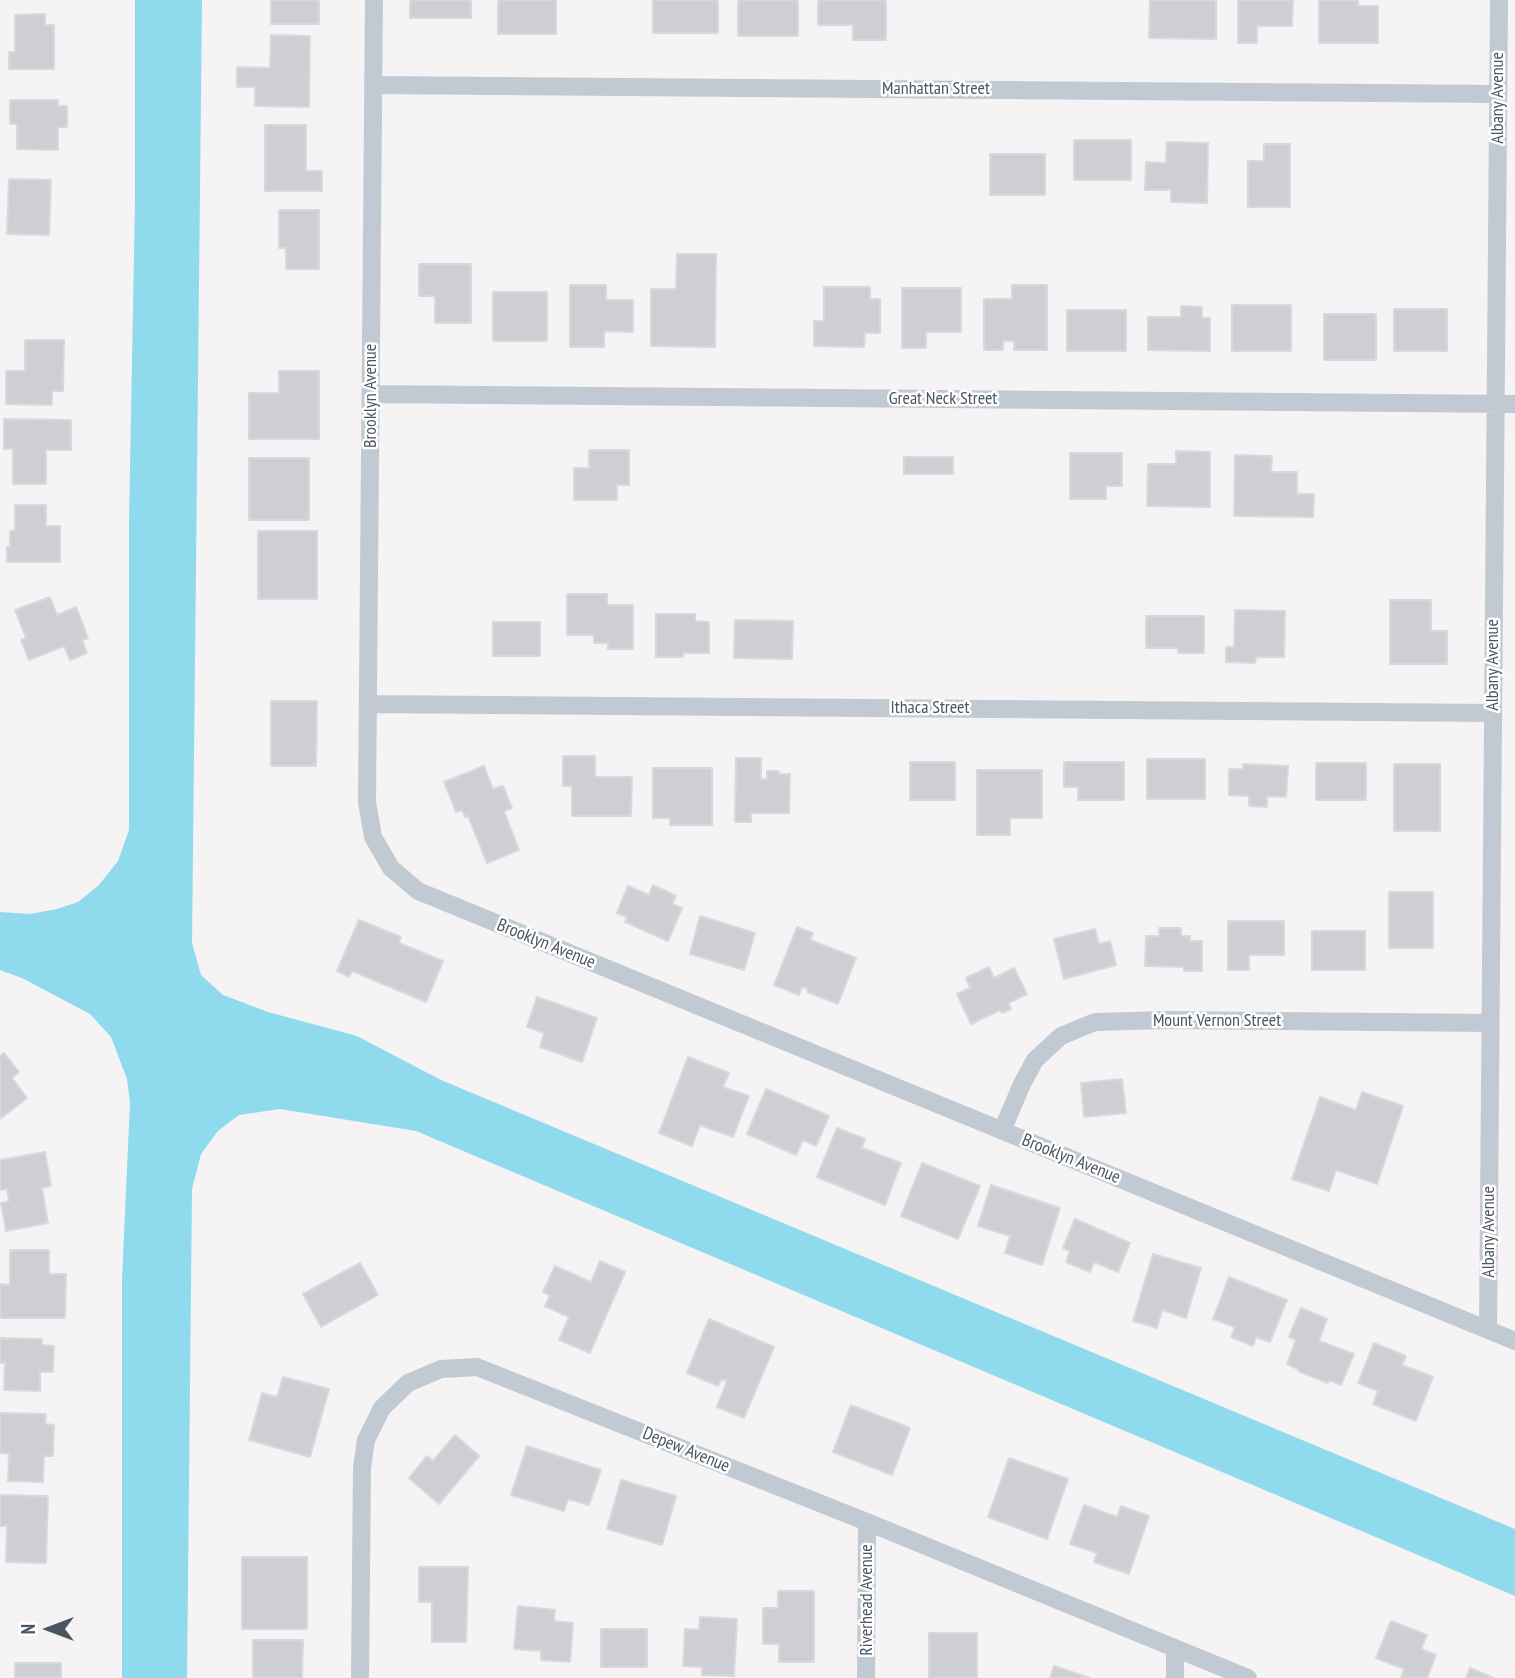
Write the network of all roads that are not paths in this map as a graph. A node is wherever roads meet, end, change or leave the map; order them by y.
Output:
1 (374, 0) edge
2 (1499, 0) edge
3 (373, 85) junction
4 (1498, 94) junction
5 (371, 394) junction
6 (1495, 403) junction
7 (1515, 404) edge
8 (368, 704) junction
9 (1493, 713) junction
10 (1490, 1023) junction
11 (1002, 1131) junction
12 (1488, 1330) junction
13 (1515, 1341) edge
14 (867, 1522) junction
15 (1175, 1648) junction
16 (360, 1678) edge
17 (866, 1678) edge
18 (1175, 1678) edge
19 (1248, 1678) edge

1 - 3 street, Brooklyn Avenue
2 - 4 street, Albany Avenue
3 - 4 street, Manhattan Street
3 - 5 street, Brooklyn Avenue
4 - 6 street, Albany Avenue
5 - 6 street, Great Neck Street
5 - 8 street, Brooklyn Avenue
6 - 7 street, Great Neck Street
6 - 9 street, Albany Avenue
8 - 9 street, Ithaca Street
8 - 11 street, Brooklyn Avenue
9 - 10 street, Albany Avenue
10 - 11 street, Mount Vernon Street
10 - 12 street, Albany Avenue
11 - 12 street, Brooklyn Avenue
12 - 13 street, Brooklyn Avenue
14 - 15 street, Depew Avenue
14 - 16 street, Depew Avenue
14 - 17 street, Riverhead Avenue
15 - 18 street
15 - 19 street, Depew Avenue

